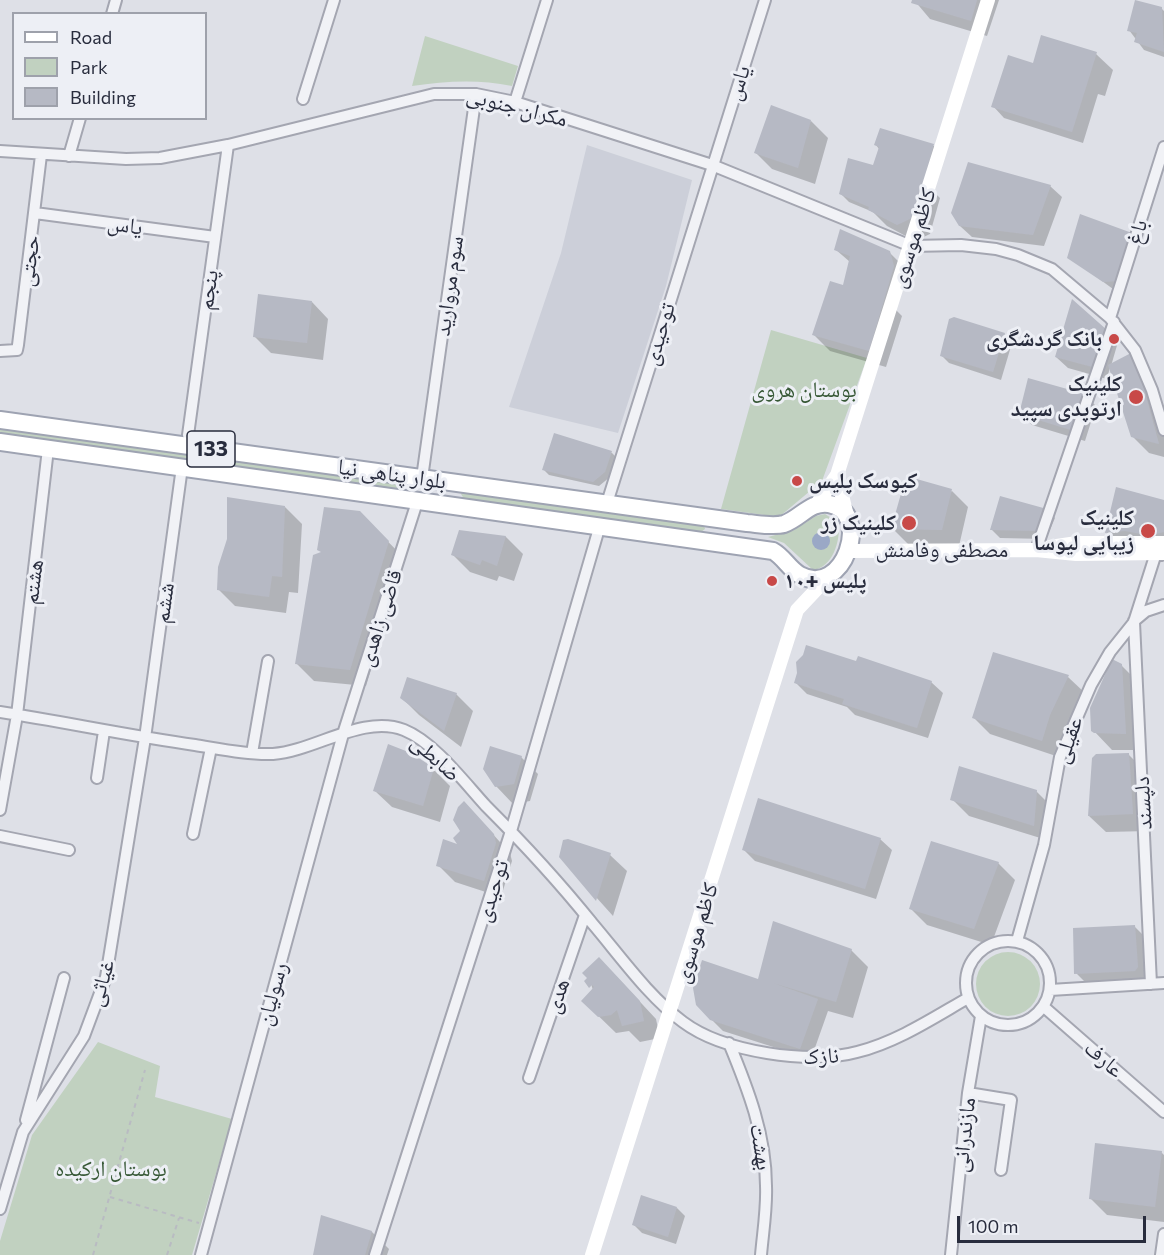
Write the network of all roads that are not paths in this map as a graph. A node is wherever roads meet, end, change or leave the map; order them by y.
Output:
1 (334, 0) edge
2 (547, 0) edge
3 (765, 0) edge
4 (988, 0) edge
5 (476, 94) junction
6 (303, 99) dead end
7 (515, 102) junction
8 (79, 120) edge
9 (228, 145) junction
10 (1164, 147) edge
11 (0, 152) edge
12 (41, 155) junction
13 (69, 156) junction
14 (712, 165) junction
15 (35, 213) junction
16 (215, 237) junction
17 (911, 246) junction
18 (1112, 320) junction
19 (0, 351) edge
20 (1152, 390) junction
21 (1164, 393) edge
22 (0, 420) edge
23 (1164, 430) edge
24 (188, 435) dead end
25 (0, 442) edge
26 (48, 449) junction
27 (182, 467) junction
28 (837, 474) junction
29 (422, 478) junction
30 (417, 502) junction
31 (607, 503) junction
32 (817, 504) junction
33 (848, 520) junction
34 (600, 525) junction
35 (1036, 550) junction
36 (848, 551) junction
37 (1162, 551) edge
38 (829, 576) junction
39 (1164, 605) edge
40 (1134, 622) junction
41 (268, 661) dead end
42 (0, 712) edge
43 (17, 715) junction
44 (104, 731) junction
45 (343, 734) junction
46 (146, 738) junction
47 (211, 748) junction
48 (252, 753) junction
49 (97, 778) dead end
50 (0, 810) edge
51 (511, 831) junction
52 (193, 834) dead end
53 (0, 836) edge
54 (69, 850) dead end
55 (585, 915) junction
56 (1017, 941) junction
57 (64, 978) dead end
58 (1164, 983) edge
59 (1152, 984) junction
60 (1050, 990) junction
61 (968, 998) junction
62 (1044, 1007) junction
63 (671, 1012) junction
64 (981, 1016) junction
65 (729, 1043) junction
66 (529, 1078) dead end
67 (968, 1093) junction
68 (1164, 1112) edge
69 (23, 1132) junction
70 (1001, 1170) dead end
71 (0, 1209) edge
72 (1164, 1234) edge
73 (201, 1255) edge
74 (375, 1255) edge
75 (592, 1255) edge
76 (761, 1255) edge
77 (951, 1255) edge
78 (1161, 1255) edge

1 - 6 street
2 - 7 street
3 - 14 street, یاس
4 - 17 main road, کاظم موسوی
5 - 7 street, مکران جنوبی
5 - 9 street, مکران جنوبی
5 - 29 street, سوم مروارید
7 - 14 street, مکران جنوبی
8 - 13 street
9 - 13 street, مکران جنوبی
9 - 16 street, پنجم
10 - 18 street, باغ
11 - 12 street, مکران جنوبی
12 - 13 street, مکران جنوبی
12 - 15 street, حجتی
14 - 17 street, مکران جنوبی
14 - 31 street, توحیدی
15 - 16 street, یاس
15 - 19 street, حجتی
16 - 24 street, پنجم
17 - 18 street
17 - 28 main road, کاظم موسوی
18 - 20 street
18 - 35 street, باغ
20 - 21 street
20 - 23 street
22 - 29 main road, بلوار پناهی نیا / 133
25 - 26 main road, بلوار پناهی نیا / 133
26 - 27 main road, بلوار پناهی نیا / 133
26 - 43 street, هشتم
27 - 30 main road, بلوار پناهی نیا / 133
27 - 46 street, ششم
28 - 32 main road, کاظم موسوی
28 - 33 main road
29 - 30 main road
29 - 31 main road, بلوار پناهی نیا / 133
30 - 34 main road, بلوار پناهی نیا / 133
30 - 45 street, قاضی زاهدی
31 - 32 main road, بلوار پناهی نیا / 133
32 - 33 main road
33 - 36 main road
34 - 38 main road, بلوار پناهی نیا / 133
34 - 51 street, توحیدی
35 - 36 main road, مصطفی وفامنش
35 - 37 main road, مصطفی وفامنش
36 - 38 main road
37 - 40 street, عقیلی
38 - 63 main road, کاظم موسوی
39 - 40 street
40 - 56 street, عقیلی
40 - 59 street, دلپسند
41 - 48 street
42 - 43 street, ضابطی
43 - 44 street, ضابطی
43 - 50 street, هشتم
44 - 46 street, ضابطی
44 - 49 street
45 - 48 street, ضابطی
45 - 51 street, ضابطی
45 - 73 street, رسولیان
46 - 47 street, ضابطی
46 - 69 street, غیاثی
47 - 48 street, ضابطی
47 - 52 street
51 - 55 street, ضابطی
51 - 74 street, توحیدی
53 - 54 street
55 - 63 street, ضابطی
55 - 66 street, هدی
56 - 60 street
56 - 61 street
57 - 69 street
58 - 59 street
59 - 60 street
60 - 62 street
61 - 64 street
61 - 65 street, نازک
62 - 64 street
62 - 68 street, عارف
63 - 65 street, نازک
63 - 75 main road, کاظم موسوی
64 - 67 street, مازندرانی
65 - 76 street, بهشت
67 - 70 street
67 - 77 street, مازندرانی
69 - 71 street, غیاثی
72 - 78 street

